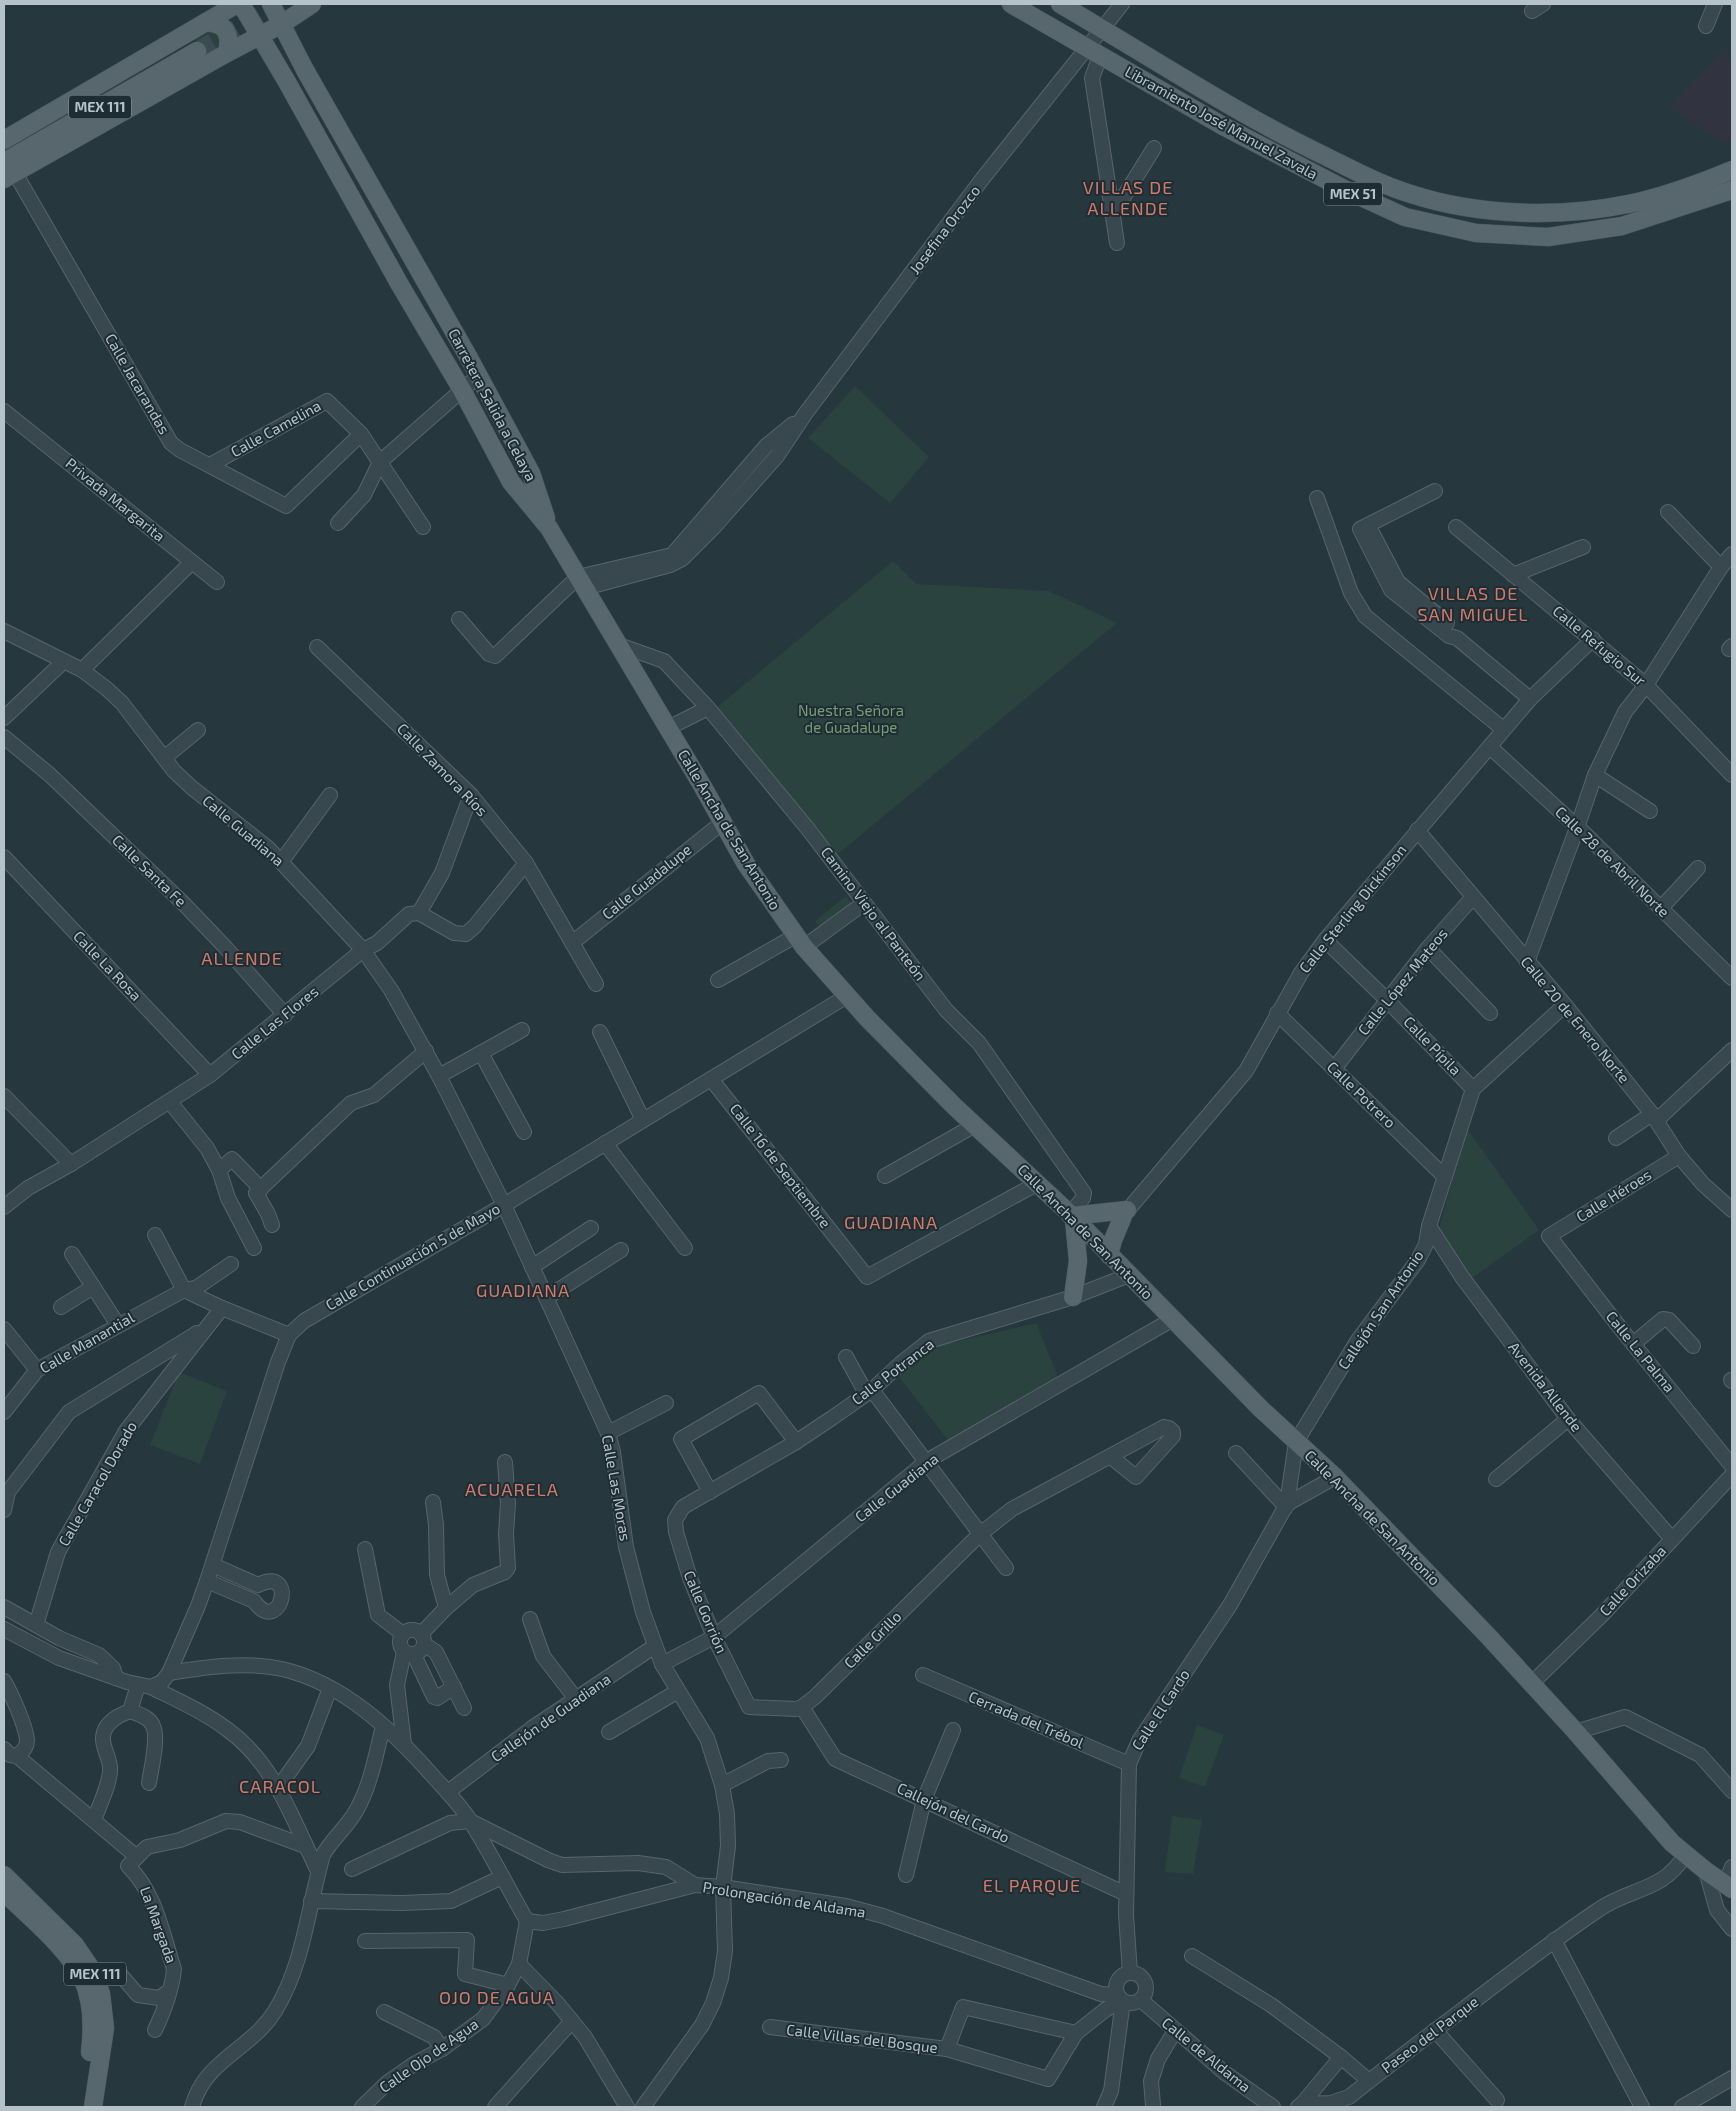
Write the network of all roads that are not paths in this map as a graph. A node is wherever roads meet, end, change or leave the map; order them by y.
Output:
1 (213, 4) edge
2 (271, 4) edge
3 (306, 4) edge
4 (1010, 4) edge
5 (1060, 4) edge
6 (1122, 4) edge
7 (1715, 4) edge
8 (243, 8) edge
9 (206, 22) junction
10 (282, 24) junction
11 (1706, 26) dead end
12 (1103, 29) junction
13 (260, 36) junction
14 (1094, 52) junction
15 (227, 53) junction
16 (305, 70) junction
17 (287, 82) junction
18 (4, 140) edge
19 (1154, 148) dead end
20 (4, 149) edge
21 (1732, 170) edge
22 (8, 171) edge
23 (1732, 190) edge
24 (1113, 214) junction
25 (1117, 243) dead end
26 (433, 295) junction
27 (413, 308) junction
28 (478, 376) junction
29 (462, 390) junction
30 (7, 418) edge
31 (361, 434) junction
32 (380, 462) junction
33 (210, 465) junction
34 (1435, 491) dead end
35 (1317, 498) dead end
36 (1668, 512) dead end
37 (338, 524) dead end
38 (423, 527) dead end
39 (1456, 527) dead end
40 (549, 528) junction
41 (1583, 547) dead end
42 (192, 562) junction
43 (1728, 562) edge
44 (1513, 575) junction
45 (218, 582) dead end
46 (581, 582) junction
47 (459, 619) dead end
48 (5, 635) edge
49 (1592, 639) junction
50 (619, 645) junction
51 (317, 647) dead end
52 (63, 662) junction
53 (82, 670) junction
54 (1646, 685) junction
55 (1530, 699) junction
56 (708, 708) junction
57 (4, 718) edge
58 (668, 728) junction
59 (1503, 729) junction
60 (198, 730) dead end
61 (4, 738) edge
62 (1490, 747) junction
63 (164, 758) junction
64 (1595, 774) junction
65 (1732, 775) edge
66 (330, 795) dead end
67 (471, 795) junction
68 (1650, 811) dead end
69 (722, 822) junction
70 (1577, 828) junction
71 (1417, 830) junction
72 (4, 857) edge
73 (281, 862) junction
74 (526, 863) junction
75 (1698, 868) dead end
76 (1473, 897) junction
77 (864, 903) junction
78 (1661, 908) junction
79 (419, 912) junction
80 (1326, 940) junction
81 (572, 942) junction
82 (800, 942) junction
83 (1428, 948) junction
84 (363, 950) junction
85 (1527, 962) junction
86 (1732, 978) edge
87 (718, 980) dead end
88 (596, 984) dead end
89 (847, 996) junction
90 (1387, 1000) junction
91 (1565, 1005) junction
92 (1277, 1013) junction
93 (1490, 1013) dead end
94 (285, 1014) junction
95 (522, 1030) dead end
96 (600, 1032) dead end
97 (1732, 1050) edge
98 (426, 1051) junction
99 (481, 1052) junction
100 (1334, 1069) junction
101 (210, 1074) junction
102 (438, 1076) junction
103 (711, 1079) junction
104 (1474, 1089) junction
105 (4, 1096) edge
106 (170, 1102) junction
107 (1654, 1117) junction
108 (643, 1120) junction
109 (975, 1125) junction
110 (524, 1132) dead end
111 (1616, 1138) dead end
112 (605, 1143) junction
113 (1679, 1156) junction
114 (71, 1164) junction
115 (219, 1170) junction
116 (885, 1176) dead end
117 (1445, 1177) junction
118 (1038, 1183) junction
119 (258, 1191) junction
120 (504, 1205) junction
121 (4, 1207) edge
122 (1732, 1210) edge
123 (1125, 1213) junction
124 (1072, 1216) junction
125 (272, 1226) dead end
126 (1429, 1226) junction
127 (591, 1228) dead end
128 (154, 1235) dead end
129 (1549, 1236) joint
130 (254, 1248) dead end
131 (685, 1248) dead end
132 (1104, 1249) junction
133 (621, 1250) dead end
134 (72, 1254) dead end
135 (231, 1264) dead end
136 (532, 1267) junction
137 (1129, 1275) junction
138 (93, 1287) junction
139 (184, 1290) junction
140 (1073, 1297) junction
141 (546, 1298) junction
142 (61, 1307) dead end
143 (222, 1308) junction
144 (1173, 1319) junction
145 (118, 1324) junction
146 (4, 1329) edge
147 (204, 1329) junction
148 (289, 1335) junction
149 (1633, 1344) junction
150 (1693, 1346) dead end
151 (846, 1357) dead end
152 (37, 1370) junction
153 (869, 1392) junction
154 (666, 1403) dead end
155 (4, 1412) edge
156 (1568, 1419) junction
157 (608, 1434) junction
158 (796, 1442) junction
159 (1296, 1442) junction
160 (1236, 1453) dead end
161 (1111, 1457) dead end
162 (927, 1461) junction
163 (505, 1462) dead end
164 (1732, 1466) edge
165 (1732, 1475) edge
166 (1335, 1478) junction
167 (1496, 1480) dead end
168 (710, 1492) junction
169 (433, 1502) dead end
170 (1287, 1505) junction
171 (4, 1510) edge
172 (678, 1514) joint
173 (979, 1534) junction
174 (1672, 1539) junction
175 (365, 1548) dead end
176 (213, 1566) junction
177 (1006, 1568) dead end
178 (207, 1581) junction
179 (4, 1607) edge
180 (446, 1608) junction
181 (530, 1619) dead end
182 (36, 1625) junction
183 (4, 1629) edge
184 (403, 1634) junction
185 (714, 1637) junction
186 (423, 1639) junction
187 (655, 1646) junction
188 (409, 1654) junction
189 (662, 1664) junction
190 (169, 1673) junction
191 (923, 1675) dead end
192 (116, 1678) junction
193 (4, 1681) edge
194 (1530, 1684) junction
195 (144, 1686) junction
196 (454, 1687) junction
197 (330, 1688) junction
198 (678, 1691) junction
199 (576, 1699) junction
200 (802, 1707) junction
201 (464, 1708) dead end
202 (130, 1711) junction
203 (383, 1726) junction
204 (953, 1730) dead end
205 (609, 1732) dead end
206 (1576, 1732) junction
207 (404, 1744) junction
208 (4, 1749) edge
209 (17, 1756) junction
210 (781, 1760) dead end
211 (1129, 1764) junction
212 (149, 1783) dead end
213 (722, 1785) junction
214 (1730, 1785) edge
215 (278, 1788) junction
216 (448, 1792) junction
217 (924, 1800) junction
218 (94, 1820) junction
219 (470, 1821) junction
220 (306, 1846) junction
221 (1685, 1855) junction
222 (132, 1862) junction
223 (1732, 1867) edge
224 (352, 1869) dead end
225 (318, 1871) junction
226 (1706, 1871) junction
227 (4, 1875) edge
228 (906, 1876) dead end
229 (502, 1877) junction
230 (695, 1886) junction
231 (1728, 1886) edge
232 (723, 1887) junction
233 (4, 1892) edge
234 (1126, 1894) junction
235 (311, 1901) junction
236 (527, 1921) junction
237 (1732, 1929) edge
238 (1554, 1940) junction
239 (365, 1942) dead end
240 (1192, 1956) dead end
241 (519, 1964) junction
242 (94, 1972) junction
243 (1130, 1973) junction
244 (508, 1985) junction
245 (168, 1992) junction
246 (1121, 1999) junction
247 (1141, 2000) junction
248 (384, 2012) dead end
249 (572, 2021) junction
250 (770, 2027) dead end
251 (155, 2030) dead end
252 (1435, 2030) junction
253 (1175, 2031) junction
254 (1076, 2033) junction
255 (442, 2049) junction
256 (947, 2049) junction
257 (1341, 2057) junction
258 (1324, 2076) junction
259 (1732, 2078) edge
260 (1369, 2081) junction
261 (1497, 2100) dead end
262 (1335, 2102) junction
263 (1153, 2105) dead end
264 (1300, 2106) edge
265 (81, 2107) edge
266 (93, 2107) edge
267 (192, 2107) edge
268 (362, 2107) edge
269 (495, 2107) edge
270 (627, 2107) edge
271 (643, 2107) edge
272 (1104, 2107) edge
273 (1273, 2107) edge
274 (1642, 2107) edge
275 (1682, 2107) edge

1 - 9 main road
2 - 10 main road, Carretera Salida a Celaya
3 - 10 main road
3 - 16 main road
4 - 14 main road, Libramiento José Manuel Zavala / MEX 51
5 - 12 main road, Libramiento José Manuel Zavala / MEX 51
6 - 12 street, Josefina Orozco
7 - 11 street
8 - 9 main road
8 - 13 main road, Carretera Salida a Celaya
9 - 15 main road
9 - 18 main road
10 - 13 main road
10 - 16 main road, Carretera Salida a Celaya
12 - 14 street, Josefina Orozco
12 - 21 main road, Libramiento José Manuel Zavala / MEX 51
13 - 15 main road
13 - 17 main road, Carretera Salida a Celaya
14 - 23 main road, Libramiento José Manuel Zavala / MEX 51
14 - 24 street
14 - 46 street, Josefina Orozco
15 - 17 main road
15 - 22 main road
16 - 26 main road, Carretera Salida a Celaya
17 - 27 main road, Carretera Salida a Celaya
19 - 24 street
20 - 22 main road, MEX 111
22 - 33 street, Calle Jacarandas
24 - 25 street
26 - 27 main road
26 - 28 main road, Carretera Salida a Celaya
27 - 29 main road, Carretera Salida a Celaya
28 - 29 street
28 - 40 main road, Carretera Salida a Celaya
29 - 32 street
29 - 40 main road, Carretera Salida a Celaya
30 - 42 street, Privada Margarita
31 - 32 street
31 - 33 street, Calle Camelina
31 - 33 street, Calle Jacarandas
32 - 37 street
32 - 38 street
34 - 55 street
35 - 59 street
36 - 43 street
39 - 44 street, Calle Refugio Sur
40 - 46 main road, Calle Ancha de San Antonio
41 - 44 street
42 - 45 street, Privada Margarita
42 - 53 street
43 - 54 street
44 - 49 street, Calle Refugio Sur
46 - 47 street
46 - 50 main road, Calle Ancha de San Antonio
48 - 52 street, Calle Guadiana
49 - 54 street, Calle Refugio Sur
49 - 55 street, Calle Sterling Dickinson
50 - 56 street, Camino Viejo al Panteón
50 - 58 main road, Calle Ancha de San Antonio
51 - 67 street, Calle Zamora Ríos
52 - 53 street, Calle Guadiana
52 - 57 street
53 - 63 street, Calle Guadiana
54 - 64 street
54 - 65 street, Calle Refugio Sur
55 - 59 street, Calle Sterling Dickinson
56 - 58 street
56 - 77 street, Camino Viejo al Panteón
58 - 69 main road, Calle Ancha de San Antonio
59 - 62 street, Calle Sterling Dickinson
60 - 63 street
61 - 94 street, Calle Santa Fe
62 - 70 street, Calle 28 de Abril Norte
62 - 71 street, Calle Sterling Dickinson
63 - 73 street, Calle Guadiana
64 - 68 street
64 - 70 street
66 - 73 street
67 - 74 street, Calle Zamora Ríos
67 - 79 street
69 - 81 street, Calle Guadalupe
69 - 82 main road, Calle Ancha de San Antonio
70 - 78 street, Calle 28 de Abril Norte
70 - 85 street
71 - 76 street, Calle 20 de Enero Norte
71 - 80 street, Calle Sterling Dickinson
72 - 101 street, Calle La Rosa
73 - 84 street, Calle Guadiana
74 - 79 street
74 - 81 street, Calle Zamora Ríos
75 - 78 street
76 - 83 street, Calle López Mateos
76 - 85 street, Calle 20 de Enero Norte
77 - 82 street
77 - 124 street, Camino Viejo al Panteón
78 - 86 street, Calle 28 de Abril Norte
79 - 84 street, Calle Las Flores
80 - 90 street, Calle Pípila
80 - 92 street, Calle Sterling Dickinson
81 - 88 street, Calle Zamora Ríos
82 - 87 street
82 - 89 main road, Calle Ancha de San Antonio
83 - 90 street, Calle López Mateos
83 - 93 street
84 - 94 street, Calle Las Flores
84 - 98 street, Calle Guadiana
85 - 91 street, Calle 20 de Enero Norte
89 - 103 street, Calle Continuación 5 de Mayo
89 - 109 main road, Calle Ancha de San Antonio
90 - 100 street, Calle López Mateos
90 - 104 street, Calle Pípila
91 - 104 street
91 - 107 street, Calle 20 de Enero Norte
92 - 100 street, Calle Potrero
92 - 123 street, Calle Sterling Dickinson
94 - 101 street, Calle Las Flores
95 - 99 street
96 - 108 street
97 - 107 street
98 - 102 street, Calle Guadiana
98 - 119 street
99 - 102 street
99 - 110 street
100 - 117 street, Calle Potrero
101 - 106 street, Calle Las Flores
102 - 120 street, Calle Las Moras
103 - 108 street, Calle Continuación 5 de Mayo
103 - 118 street, Calle 16 de Septiembre
104 - 117 street, Callejón San Antonio
105 - 114 street
106 - 114 street, Calle Las Flores
106 - 115 street
107 - 111 street
107 - 113 street, Calle 20 de Enero Norte
108 - 112 street, Calle Continuación 5 de Mayo
109 - 116 street
109 - 118 main road, Calle Ancha de San Antonio
112 - 120 street, Calle Continuación 5 de Mayo
112 - 131 street
113 - 122 street, Calle 20 de Enero Norte
113 - 129 street, Calle Héroes
114 - 121 street, Calle Las Flores
115 - 119 street
115 - 130 street
117 - 126 street, Callejón San Antonio
118 - 124 main road, Calle Ancha de San Antonio
119 - 125 street
120 - 136 street, Calle Las Moras
120 - 148 street, Calle Continuación 5 de Mayo
123 - 124 main road
123 - 132 main road
124 - 132 main road, Calle Ancha de San Antonio
124 - 140 main road
126 - 156 street, Avenida Allende
126 - 159 street, Callejón San Antonio
127 - 136 street
128 - 139 street
129 - 149 street, Calle La Palma
132 - 137 main road, Calle Ancha de San Antonio
133 - 141 street
134 - 138 street
135 - 139 street, Calle Manantial
136 - 141 street, Calle Las Moras
137 - 140 street, Calle Potranca
137 - 144 main road, Calle Ancha de San Antonio
138 - 142 street
138 - 145 street
139 - 143 street
139 - 145 street, Calle Manantial
140 - 153 street, Calle Potranca
141 - 157 street, Calle Las Moras
143 - 147 street, Calle Caracol Dorado
143 - 148 street
144 - 159 main road, Calle Ancha de San Antonio
144 - 162 street, Calle Guadiana
145 - 152 street, Calle Manantial
146 - 152 street
147 - 171 street
147 - 182 street, Calle Caracol Dorado
148 - 176 street, Calle Continuación 5 de Mayo
149 - 150 street
149 - 164 street, Calle La Palma
151 - 153 street
152 - 155 street, Calle Manantial
153 - 158 street, Calle Potranca
153 - 162 street
154 - 157 street
156 - 167 street
156 - 174 street, Avenida Allende
157 - 187 street, Calle Las Moras
158 - 168 street, Calle Potranca
158 - 168 street
159 - 166 main road, Calle Ancha de San Antonio
159 - 170 street, Calle El Cardo
160 - 170 street
161 - 173 street, Calle Grillo
162 - 173 street
162 - 185 street, Calle Guadiana
163 - 180 street
165 - 174 street, Calle Orizaba
166 - 170 street
166 - 194 main road, Calle Ancha de San Antonio
168 - 172 street, Calle Potranca
169 - 180 street
170 - 211 street, Calle El Cardo
172 - 185 street, Calle Gorrión
173 - 177 street
173 - 200 street, Calle Grillo
174 - 194 street, Calle Orizaba
175 - 184 street
176 - 178 street, Calle Continuación 5 de Mayo
176 - 178 street
178 - 190 street, Calle Continuación 5 de Mayo
179 - 182 street
180 - 186 street
181 - 199 street
182 - 192 street
183 - 192 street
184 - 186 street
184 - 188 street
185 - 189 street, Calle Guadiana
185 - 200 street, Calle Gorrión
186 - 188 street
186 - 196 street
187 - 189 street, Calle Las Moras
187 - 199 street, Callejón de Guadiana
188 - 196 street
188 - 207 street
189 - 198 street, Calle Las Moras
190 - 195 street
190 - 197 street
191 - 211 street, Cerrada del Trébol
192 - 195 street
193 - 209 street
194 - 206 main road, Calle Ancha de San Antonio
195 - 202 street
195 - 215 street
196 - 201 street
197 - 203 street
197 - 215 street
198 - 205 street
198 - 213 street, Calle Las Moras
199 - 216 street, Callejón de Guadiana
200 - 217 street, Callejón del Cardo
202 - 212 street
202 - 218 street
203 - 207 street
203 - 225 street
204 - 217 street
206 - 214 street
206 - 221 main road, Calle Ancha de San Antonio
207 - 216 street
208 - 209 street, La Margada
209 - 218 street, La Margada
210 - 213 street
211 - 234 street, Calle El Cardo
213 - 232 street, Calle Las Moras
215 - 220 street
216 - 219 street
217 - 228 street
217 - 234 street, Callejón del Cardo
218 - 222 street, La Margada
219 - 224 street
219 - 229 street
219 - 230 street
220 - 222 street
220 - 225 street
221 - 226 main road, Calle Ancha de San Antonio
221 - 238 street, Paseo del Parque
222 - 245 street, La Margada
223 - 231 street
225 - 235 street
226 - 231 main road, Calle Ancha de San Antonio
226 - 237 street
227 - 242 main road, MEX 111
229 - 235 street
229 - 236 street
230 - 232 street, Prolongación de Aldama
230 - 236 street, Prolongación de Aldama
232 - 246 street, Prolongación de Aldama
232 - 271 street, Calle Las Moras
233 - 265 main road, MEX 111
234 - 243 street, Calle El Cardo
235 - 267 street
236 - 241 street, Calle Ojo de Agua
238 - 252 street, Paseo del Parque
238 - 274 street
239 - 244 street
240 - 257 street
241 - 244 street, Calle Ojo de Agua
241 - 249 street
242 - 245 street
242 - 266 main road, MEX 111
243 - 246 street
243 - 247 street
244 - 255 street, Calle Ojo de Agua
245 - 251 street, La Margada
246 - 247 street
246 - 254 street
246 - 272 street
247 - 253 street, Calle de Aldama
248 - 255 street
249 - 269 street
249 - 270 street
250 - 256 street, Calle Villas del Bosque
252 - 260 street, Paseo del Parque
252 - 261 street
253 - 263 street
253 - 273 street, Calle de Aldama
254 - 256 street
254 - 256 street, Calle Villas del Bosque
255 - 268 street, Calle Ojo de Agua
257 - 258 street
257 - 260 street
258 - 262 street
258 - 264 street
259 - 275 street
260 - 262 street, Paseo del Parque
262 - 264 street, Paseo del Parque

